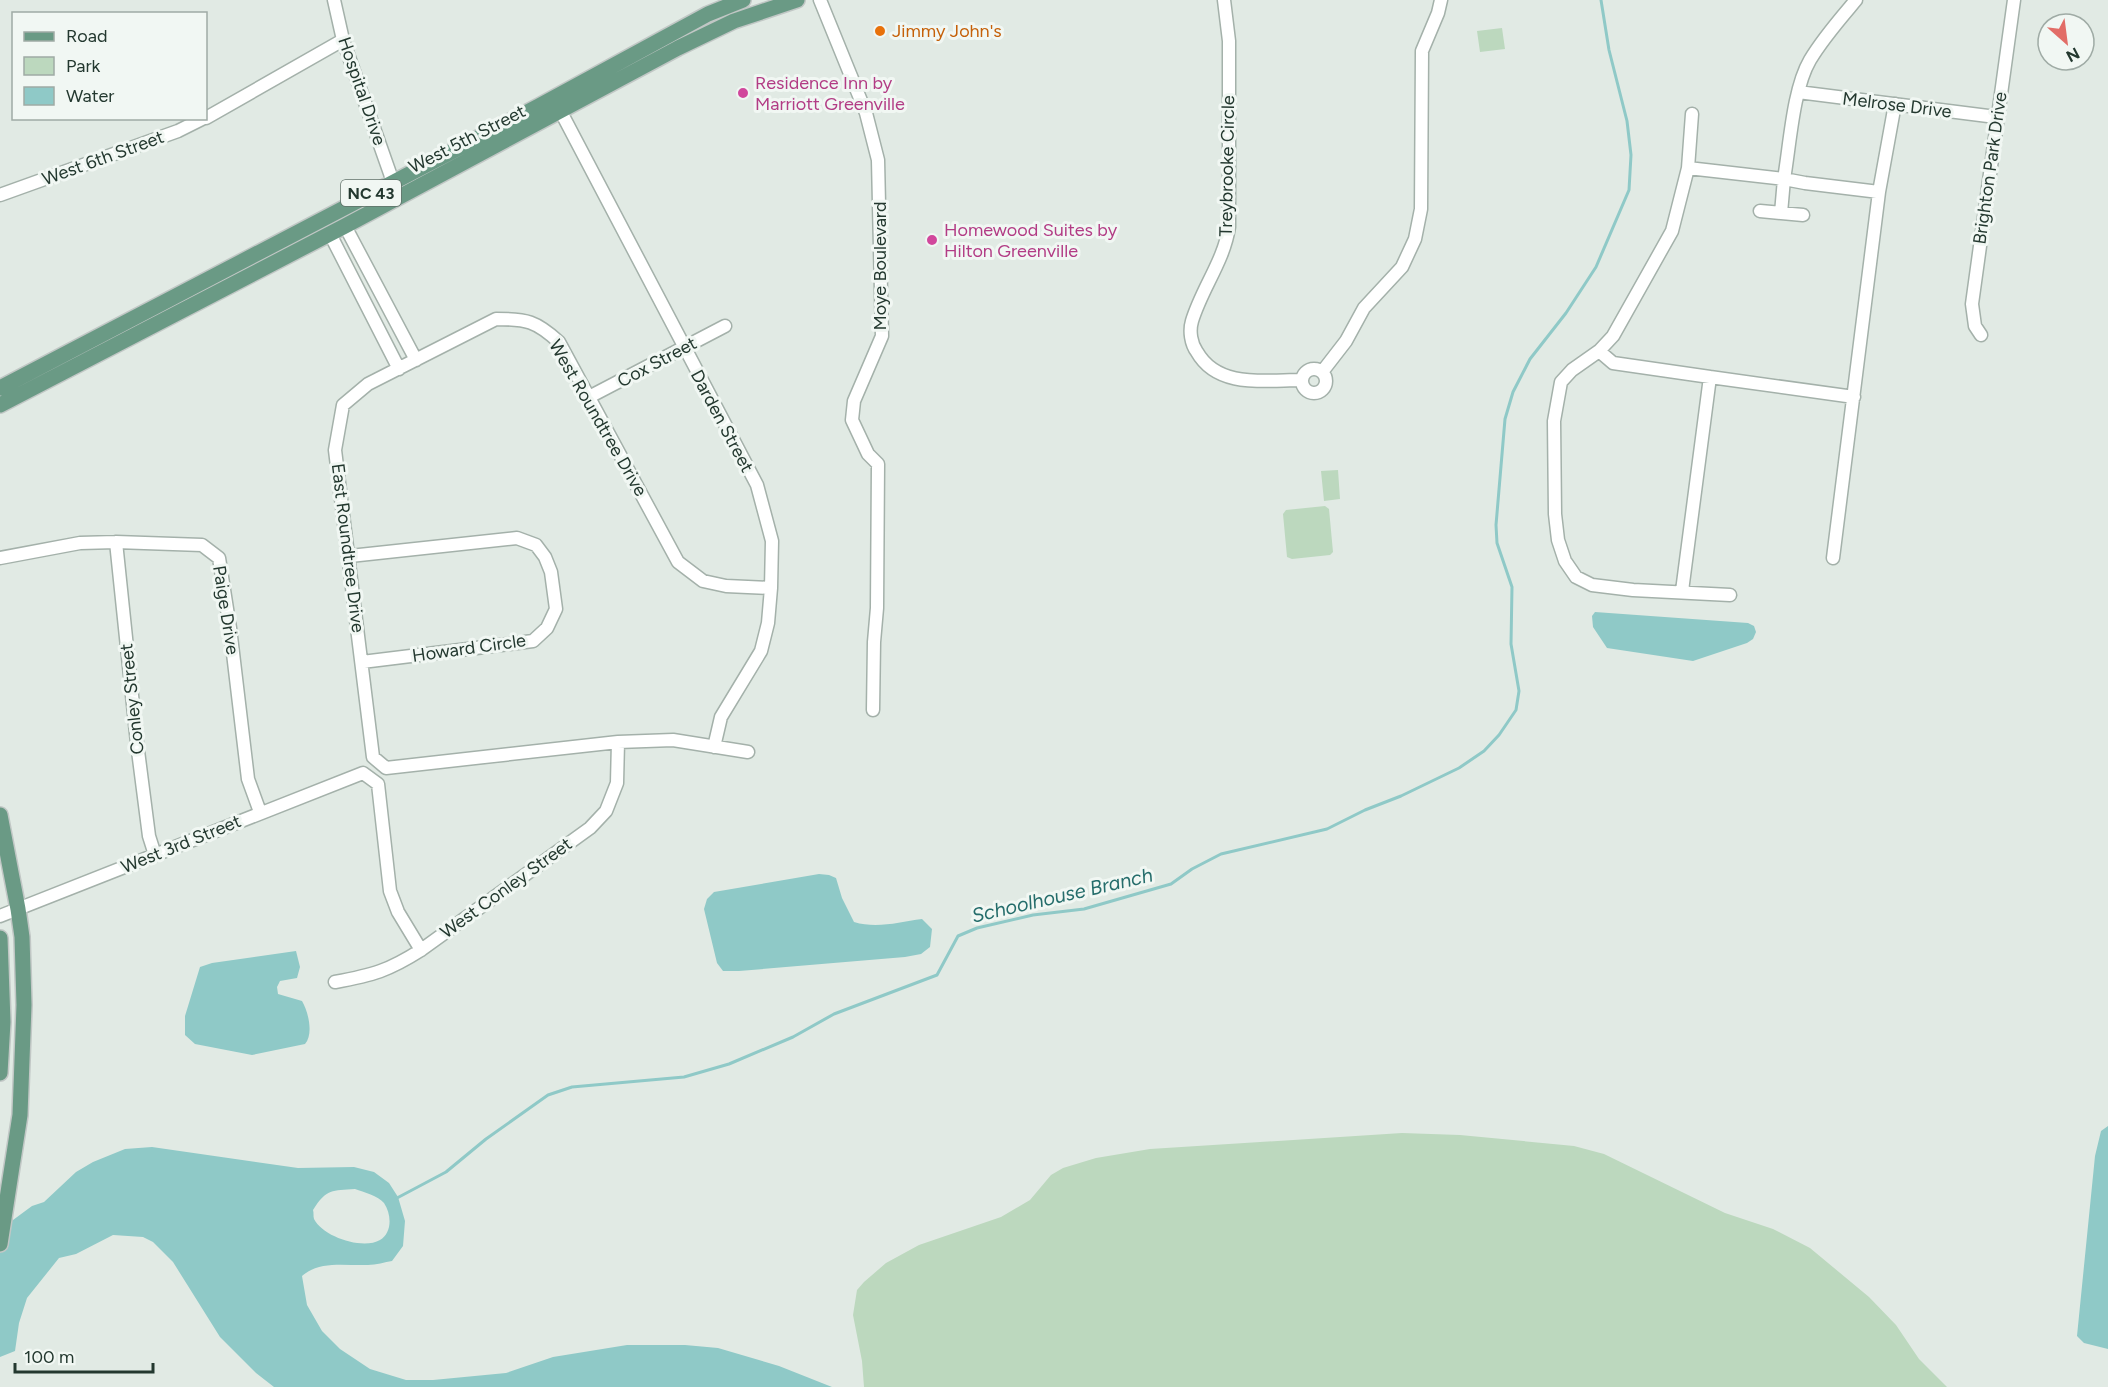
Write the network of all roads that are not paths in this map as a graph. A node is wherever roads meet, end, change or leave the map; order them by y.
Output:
1 (334, 0) edge
2 (743, 0) edge
3 (797, 0) edge
4 (820, 0) edge
5 (1224, 0) edge
6 (1441, 0) edge
7 (1856, 0) edge
8 (2014, 0) edge
9 (343, 40) junction
10 (1798, 92) junction
11 (1895, 104) junction
12 (539, 106) junction
13 (561, 112) junction
14 (1692, 114) dead end
15 (207, 117) edge
16 (1996, 117) junction
17 (201, 120) edge
18 (439, 156) junction
19 (1688, 168) junction
20 (432, 178) junction
21 (1784, 179) junction
22 (393, 182) junction
23 (1879, 192) junction
24 (0, 195) edge
25 (1760, 210) dead end
26 (1780, 213) junction
27 (1803, 215) dead end
28 (345, 226) junction
29 (330, 234) junction
30 (725, 326) dead end
31 (1981, 335) dead end
32 (683, 348) junction
33 (1599, 351) junction
34 (416, 360) junction
35 (399, 369) junction
36 (1322, 372) junction
37 (1710, 377) junction
38 (1302, 380) junction
39 (0, 388) edge
40 (589, 397) junction
41 (1854, 397) junction
42 (0, 405) edge
43 (116, 542) junction
44 (350, 556) junction
45 (0, 558) edge
46 (1833, 558) dead end
47 (771, 588) junction
48 (1682, 591) junction
49 (1730, 595) dead end
50 (362, 662) junction
51 (873, 710) dead end
52 (618, 742) junction
53 (714, 747) junction
54 (747, 752) dead end
55 (260, 812) junction
56 (0, 815) edge
57 (155, 855) junction
58 (18, 909) junction
59 (0, 916) edge
60 (0, 938) edge
61 (421, 950) junction
62 (335, 982) dead end
63 (0, 1073) edge
64 (0, 1244) edge

1 - 9 street, Hospital Drive
2 - 12 main road, West 5th Street / NC 43
3 - 13 main road, West 5th Street / NC 43
4 - 51 street, Moye Boulevard
5 - 38 street, Treybrooke Circle
6 - 36 street, Treybrooke Circle
7 - 10 street
8 - 16 street, Brighton Park Drive
9 - 15 street, West 6th Street
9 - 22 street, Hospital Drive
10 - 11 street, Melrose Drive
10 - 21 street
11 - 16 street, Melrose Drive
11 - 23 street
12 - 18 main road, West 5th Street / NC 43
12 - 20 main road
13 - 20 main road, West 5th Street / NC 43
13 - 32 street, Darden Street
14 - 19 street
16 - 31 street, Brighton Park Drive
17 - 24 street, West 6th Street
18 - 22 main road, West 5th Street / NC 43
18 - 29 main road
19 - 21 street
19 - 33 street
20 - 28 main road, West 5th Street / NC 43
21 - 23 street
21 - 26 street
22 - 39 main road, West 5th Street / NC 43
23 - 41 street
25 - 26 street
26 - 27 street
28 - 29 main road, West 5th Street / NC 43
28 - 34 street
29 - 35 street
29 - 42 main road, West 5th Street / NC 43
30 - 32 street, Cox Street
32 - 40 street, Cox Street
32 - 47 street, Darden Street
33 - 37 street
33 - 48 street
34 - 35 street, West Roundtree Drive
34 - 40 street, West Roundtree Drive
35 - 44 street, East Roundtree Drive
36 - 38 street, Treybrooke Circle
36 - 38 street, Treybrooke Circle
37 - 41 street
37 - 48 street
40 - 47 street, West Roundtree Drive
41 - 46 street
43 - 45 street, Paige Drive
43 - 55 street, Paige Drive
43 - 57 street, Conley Street
44 - 50 street, East Roundtree Drive
44 - 50 street, Howard Circle
47 - 53 street, Darden Street
48 - 49 street
50 - 52 street, East Roundtree Drive
52 - 53 street
52 - 61 street, West Conley Street
53 - 54 street
55 - 57 street, West 3rd Street
55 - 61 street, West 3rd Street
56 - 58 main road
57 - 58 street, West 3rd Street
58 - 59 street, West 3rd Street
58 - 64 main road
60 - 63 main road
61 - 62 street, West Conley Street

